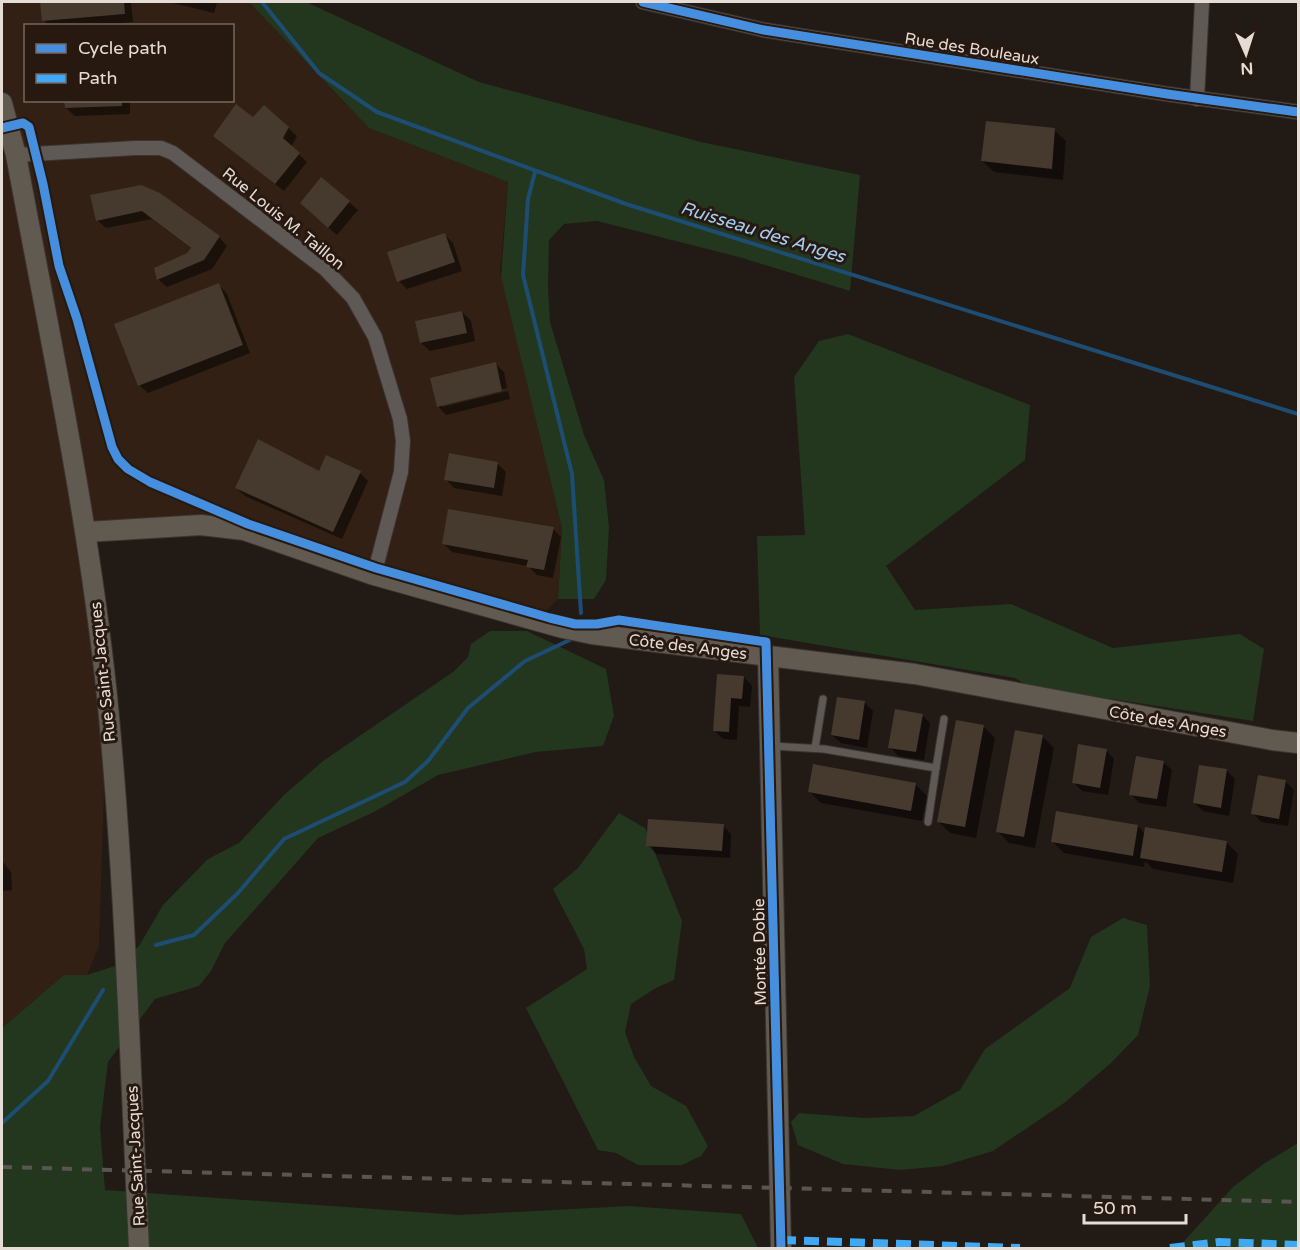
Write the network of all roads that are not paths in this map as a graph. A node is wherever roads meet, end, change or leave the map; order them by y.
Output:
1 (644, 2) edge
2 (1202, 2) edge
3 (668, 5) edge
4 (1197, 99) junction
5 (2, 103) edge
6 (1299, 112) edge
7 (10, 145) edge
8 (86, 532) junction
9 (374, 575) junction
10 (768, 655) junction
11 (823, 699) dead end
12 (944, 719) dead end
13 (1299, 743) edge
14 (770, 746) junction
15 (815, 748) junction
16 (936, 768) junction
17 (928, 822) dead end
18 (139, 1248) edge
19 (782, 1248) edge

1 - 3 street, Rue des Bouleaux
2 - 4 street
3 - 4 street, Rue des Bouleaux
4 - 6 street, Rue des Bouleaux
5 - 7 street, Rue Saint-Jacques
7 - 8 street, Rue Saint-Jacques
7 - 9 street, Rue Louis M. Taillon
8 - 9 street, Côte des Anges
8 - 18 street, Rue Saint-Jacques
9 - 10 street, Côte des Anges
10 - 13 street, Côte des Anges
10 - 14 street, Montée Dobie
11 - 15 lane
12 - 16 lane
14 - 15 lane
14 - 19 street, Montée Dobie
15 - 16 lane
16 - 17 lane

